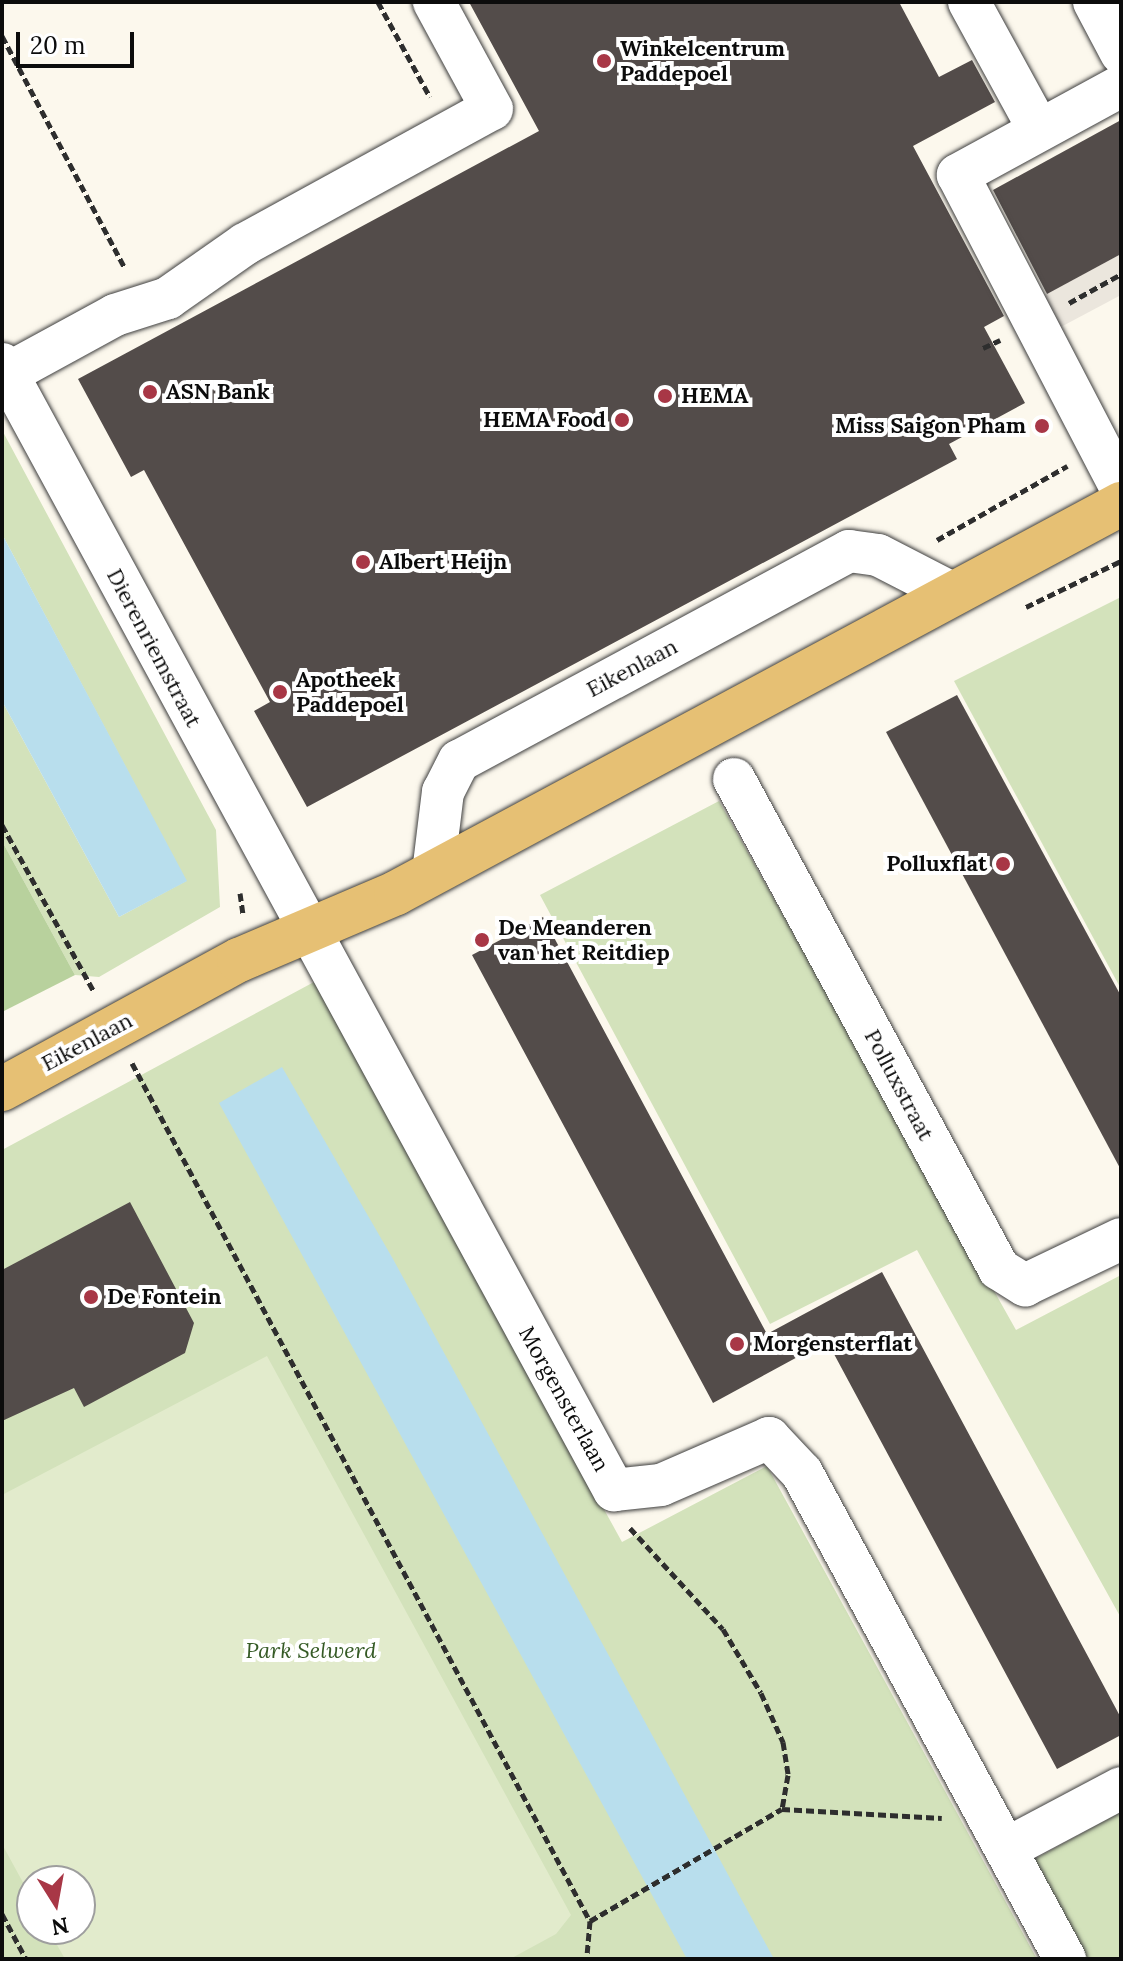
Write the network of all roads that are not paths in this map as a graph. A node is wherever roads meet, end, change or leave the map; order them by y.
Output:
1 (434, 2) edge
2 (969, 2) edge
3 (1094, 2) edge
4 (1121, 53) edge
5 (1121, 86) edge
6 (1039, 130) junction
7 (4, 369) edge
8 (1121, 488) edge
9 (1121, 504) edge
10 (954, 594) junction
11 (734, 779) dead end
12 (433, 873) junction
13 (307, 932) junction
14 (2, 1089) edge
15 (1121, 1239) edge
16 (1121, 1788) edge
17 (996, 1834) junction
18 (1065, 1959) edge

1 - 7 street
2 - 6 street
3 - 4 street
5 - 6 street
6 - 8 street
7 - 13 street, Dierenriemstraat
9 - 10 main road, Eikenlaan
10 - 12 main road, Eikenlaan
10 - 12 street, Eikenlaan
11 - 15 street, Polluxstraat
12 - 13 main road, Eikenlaan
13 - 14 main road, Eikenlaan
13 - 17 street, Morgensterlaan
16 - 17 street
17 - 18 street, Morgensterlaan

